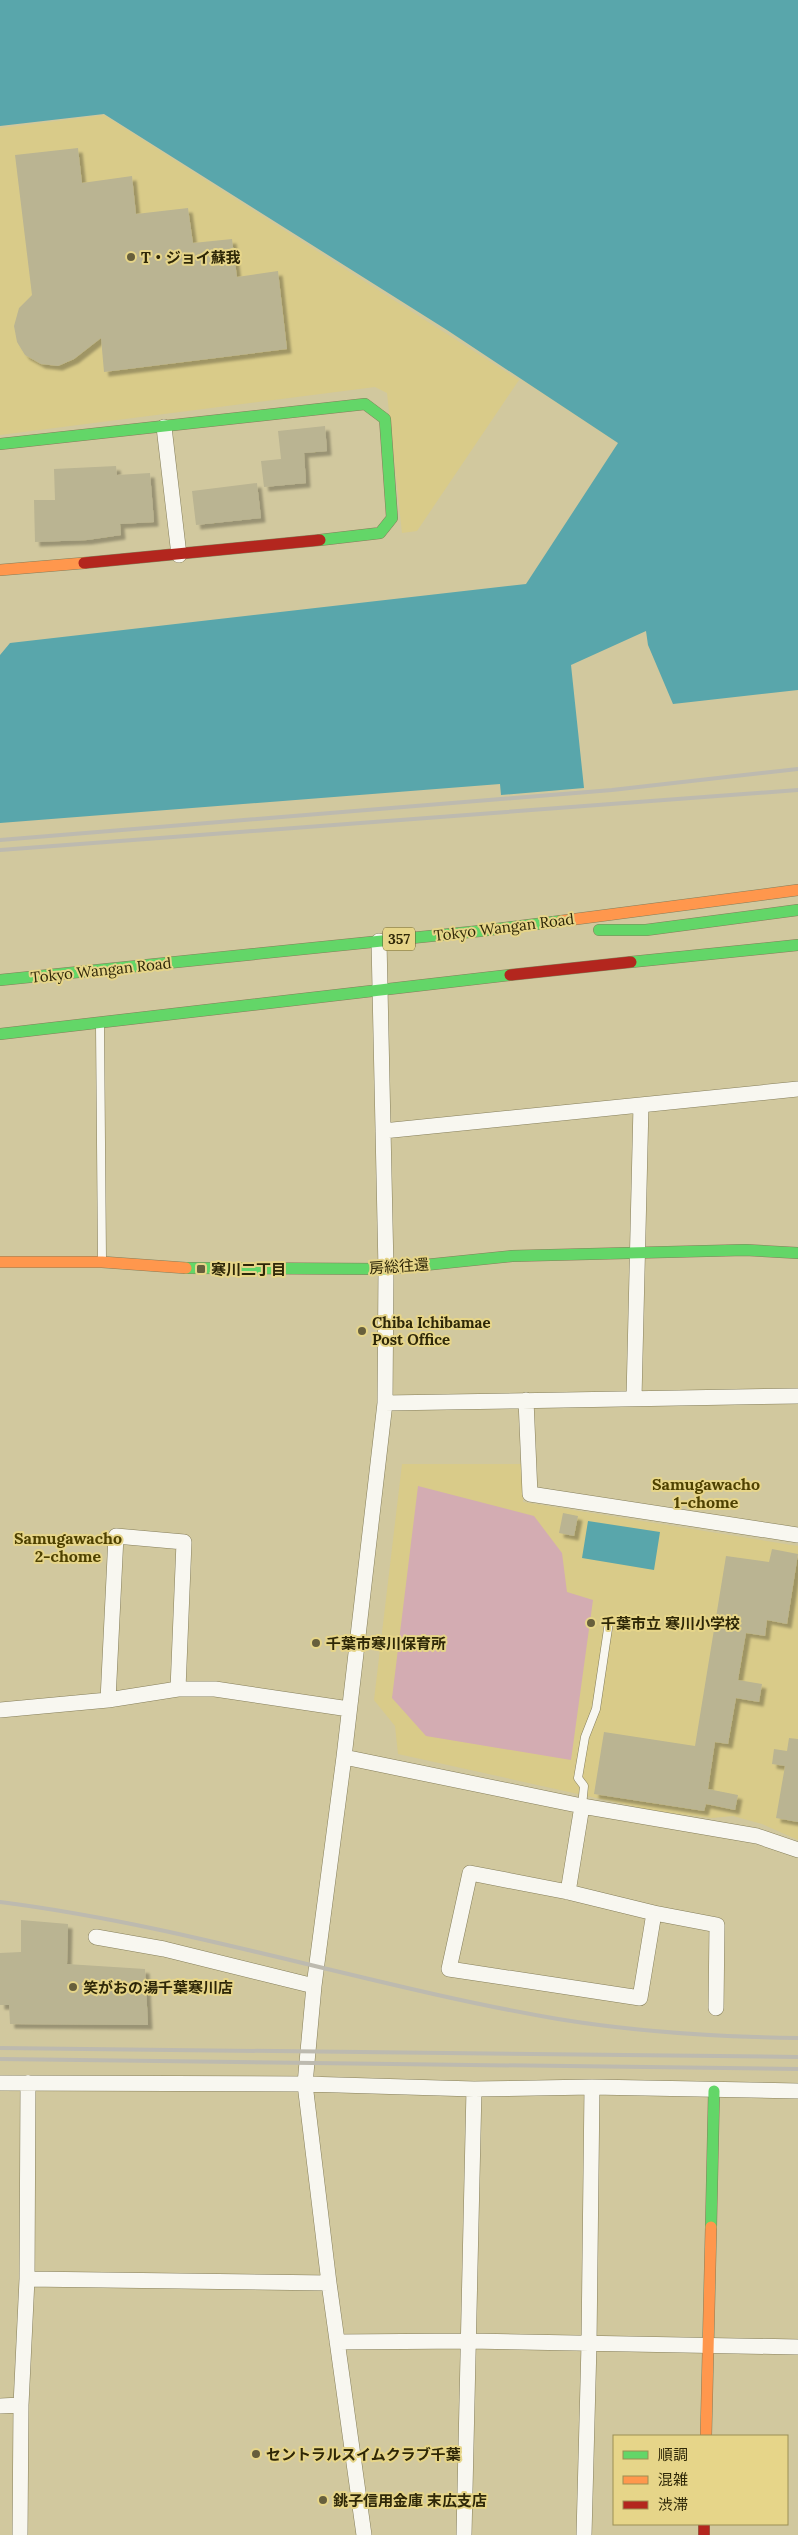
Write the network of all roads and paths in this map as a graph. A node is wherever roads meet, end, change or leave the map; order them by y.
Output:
1 (164, 427) junction
2 (0, 444) edge
3 (178, 555) junction
4 (0, 570) edge
5 (798, 890) edge
6 (798, 910) edge
7 (480, 931) junction
8 (378, 941) junction
9 (798, 945) edge
10 (0, 980) edge
11 (380, 990) junction
12 (100, 1022) junction
13 (0, 1034) edge
14 (798, 1089) edge
15 (641, 1105) junction
16 (383, 1131) junction
17 (639, 1253) junction
18 (798, 1253) edge
19 (0, 1262) edge
20 (102, 1262) junction
21 (386, 1269) junction
22 (798, 1396) edge
23 (634, 1398) junction
24 (526, 1400) junction
25 (385, 1403) junction
26 (798, 1535) edge
27 (609, 1622) dead end
28 (178, 1689) junction
29 (108, 1700) junction
30 (349, 1709) junction
31 (0, 1710) edge
32 (344, 1757) junction
33 (582, 1806) junction
34 (798, 1850) edge
35 (568, 1892) junction
36 (654, 1913) junction
37 (96, 1937) dead end
38 (314, 1986) junction
39 (716, 2008) dead end
40 (0, 2083) edge
41 (28, 2083) junction
42 (305, 2084) junction
43 (592, 2087) junction
44 (474, 2089) junction
45 (714, 2091) junction
46 (798, 2092) edge
47 (27, 2279) junction
48 (329, 2283) junction
49 (469, 2341) junction
50 (338, 2342) junction
51 (589, 2344) junction
52 (708, 2346) junction
53 (798, 2347) edge
54 (21, 2405) junction
55 (0, 2406) edge
56 (706, 2435) edge
57 (20, 2535) edge
58 (364, 2535) edge
59 (464, 2535) edge
60 (584, 2535) edge

1 - 2 main road
1 - 3 street
1 - 3 main road
3 - 4 main road
5 - 7 main road, Tokyo Wangan Road / 357
6 - 7 main road
7 - 8 main road, Tokyo Wangan Road / 357
8 - 10 main road, Tokyo Wangan Road / 357
8 - 11 street
9 - 11 main road
11 - 12 main road
11 - 16 street
12 - 13 main road
12 - 20 lane
14 - 15 street
15 - 16 street
15 - 17 street
16 - 21 street
17 - 18 main road, 房総往還
17 - 21 main road, 房総往還
17 - 23 street
19 - 20 main road, 房総往還
20 - 21 main road, 房総往還
21 - 25 street
22 - 23 street
23 - 24 street
24 - 25 street
24 - 26 street
25 - 30 street
27 - 33 lane
28 - 29 street
28 - 29 street
28 - 30 street
29 - 31 street
30 - 32 street
32 - 33 street
32 - 38 street
33 - 34 street
33 - 35 street
35 - 36 street
35 - 36 street
36 - 39 street
37 - 38 street
38 - 42 street
40 - 41 street
41 - 42 street
41 - 47 street
42 - 44 street
42 - 48 street
43 - 44 street
43 - 45 street
43 - 51 street
44 - 49 street
45 - 46 street
45 - 52 main road
47 - 48 street
47 - 54 street
48 - 50 street
49 - 50 street
49 - 51 street
49 - 59 street
50 - 58 street
51 - 52 street
51 - 60 street
52 - 53 street
52 - 56 main road
54 - 55 street
54 - 57 street

